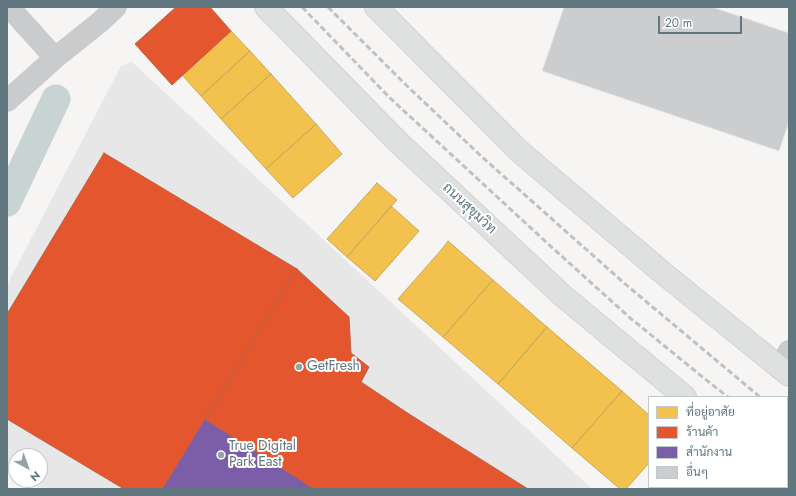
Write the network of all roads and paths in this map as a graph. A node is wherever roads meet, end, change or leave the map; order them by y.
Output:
1 (9, 7) edge
2 (116, 7) edge
3 (266, 7) edge
4 (376, 7) edge
5 (55, 58) junction
6 (7, 101) edge
7 (786, 365) edge
8 (684, 396) edge

1 - 5 street
2 - 5 street
3 - 8 main road, ถนนสุขุมวิท
4 - 7 main road
5 - 6 street

